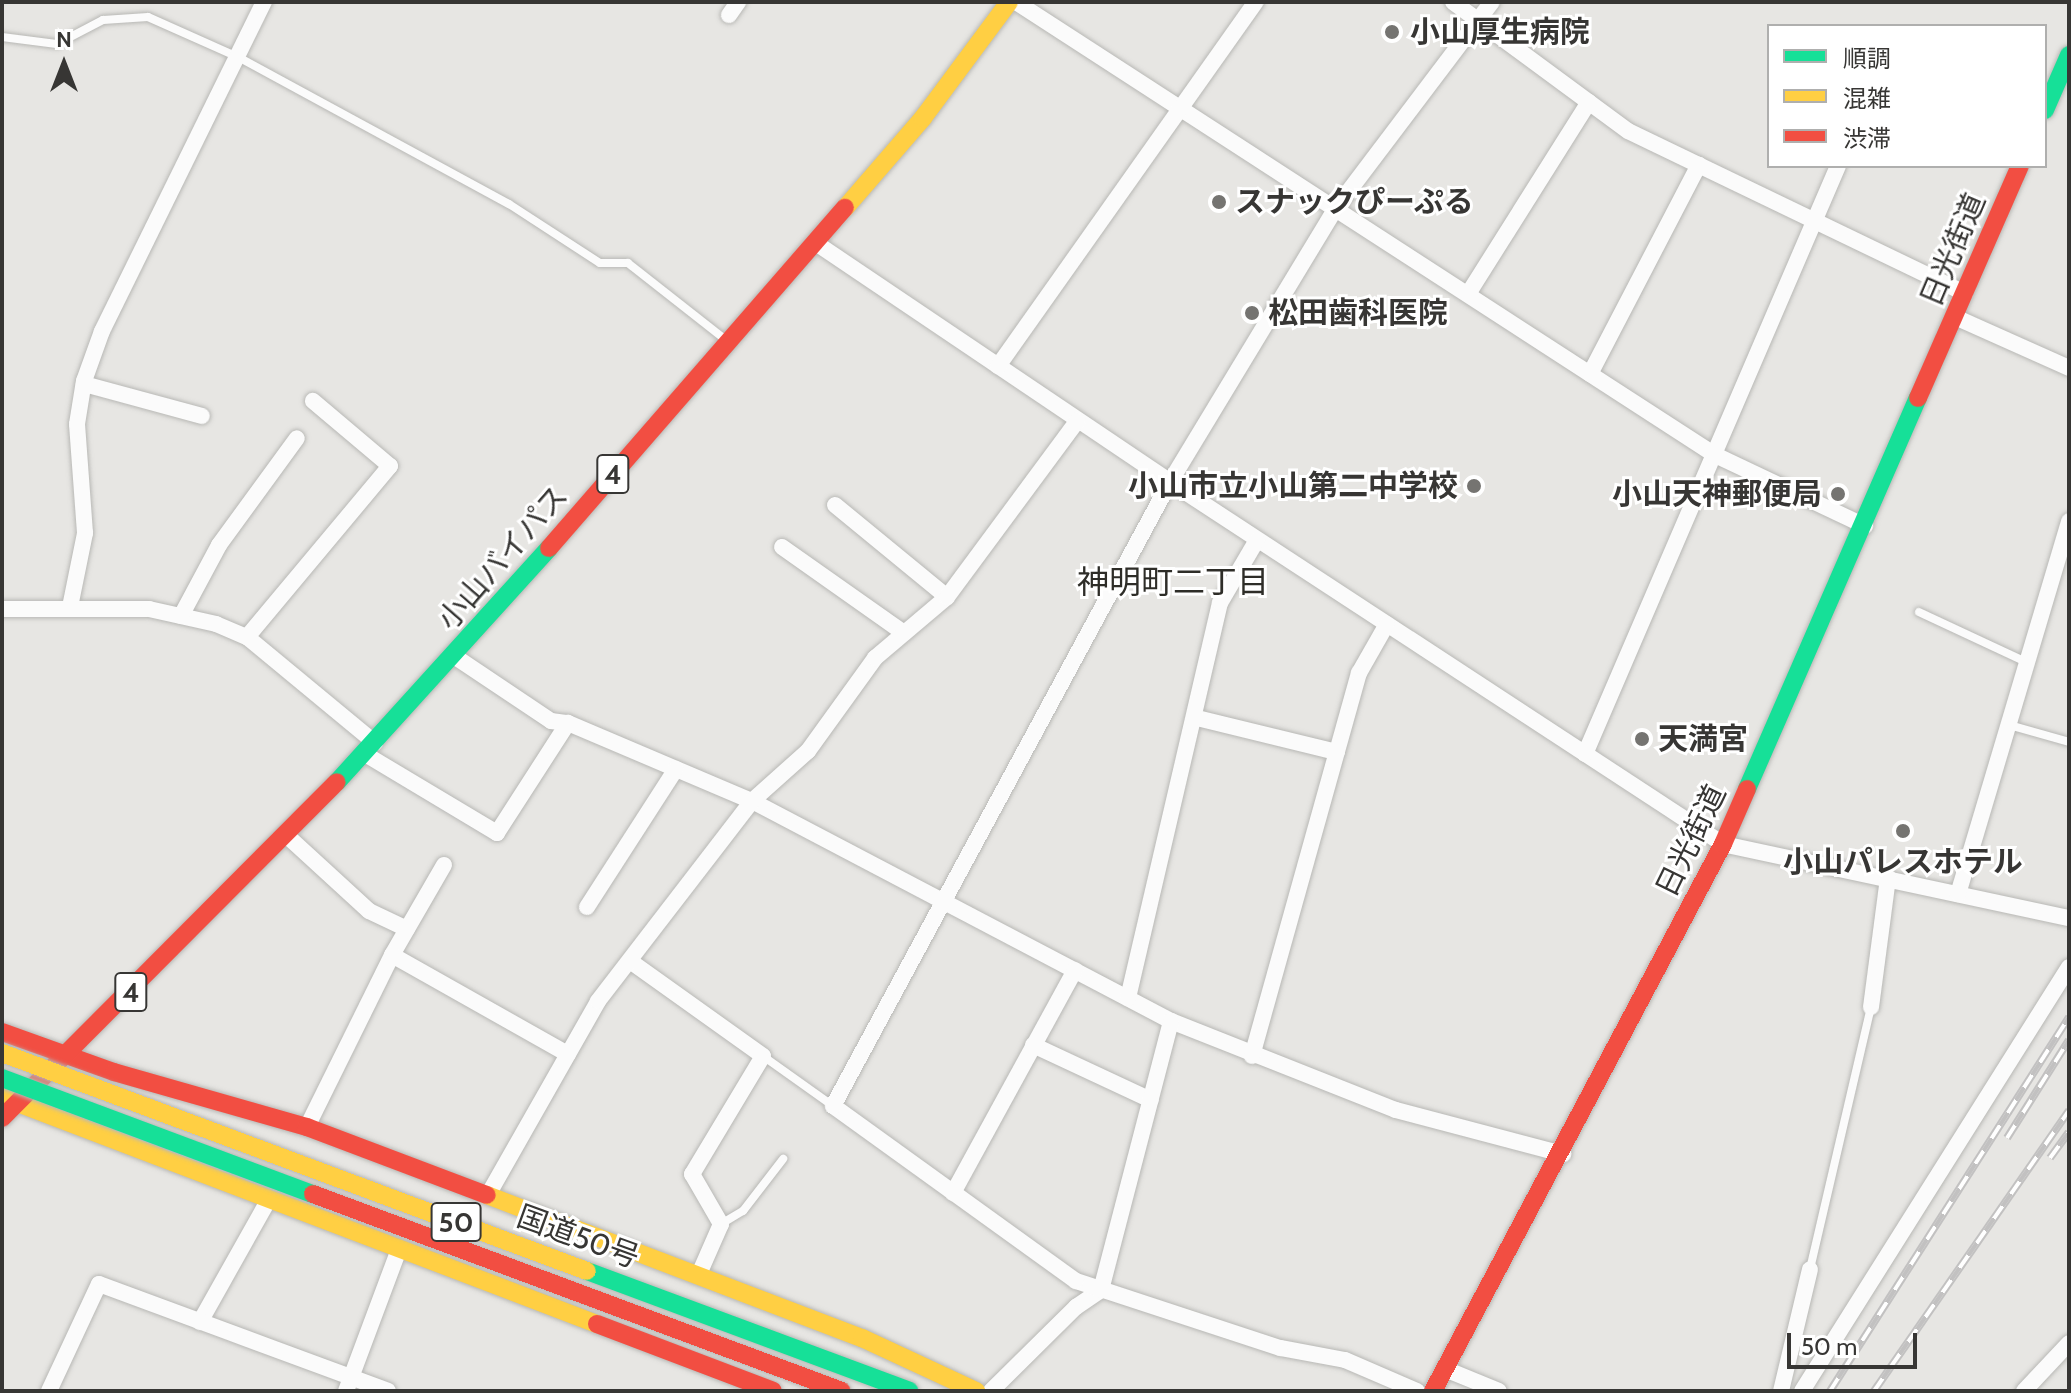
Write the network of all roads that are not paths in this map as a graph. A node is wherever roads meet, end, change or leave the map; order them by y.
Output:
1 (264, 2) edge
2 (1009, 2) edge
3 (1016, 2) edge
4 (1256, 2) edge
5 (1453, 2) edge
6 (1492, 2) edge
7 (1477, 21) junction
8 (2, 37) edge
9 (2069, 55) edge
10 (238, 57) junction
11 (1589, 102) junction
12 (2047, 105) edge
13 (1182, 108) junction
14 (1699, 165) junction
15 (1837, 168) edge
16 (2019, 168) edge
17 (1336, 208) junction
18 (1815, 220) junction
19 (816, 243) junction
20 (1965, 293) junction
21 (1468, 294) junction
22 (1955, 317) junction
23 (729, 342) junction
24 (998, 366) junction
25 (2069, 368) edge
26 (1590, 374) junction
27 (84, 384) junction
28 (313, 401) dead end
29 (202, 416) dead end
30 (1077, 421) junction
31 (297, 438) dead end
32 (1715, 455) junction
33 (1170, 482) junction
34 (835, 505) dead end
35 (1865, 526) junction
36 (2068, 529) edge
37 (1257, 540) junction
38 (782, 547) dead end
39 (947, 597) junction
40 (70, 607) junction
41 (2, 609) edge
42 (1919, 612) dead end
43 (181, 616) junction
44 (1387, 624) junction
45 (904, 633) junction
46 (247, 637) junction
47 (454, 656) junction
48 (2027, 662) junction
49 (1197, 718) junction
50 (568, 723) junction
51 (2008, 724) junction
52 (2069, 742) edge
53 (370, 748) junction
54 (1337, 752) junction
55 (1585, 754) junction
56 (676, 769) junction
57 (752, 801) junction
58 (285, 834) junction
59 (1723, 844) junction
60 (444, 865) dead end
61 (1888, 877) junction
62 (1958, 894) junction
63 (946, 902) junction
64 (587, 907) dead end
65 (2069, 918) edge
66 (407, 929) junction
67 (392, 955) junction
68 (630, 961) junction
69 (2069, 967) edge
70 (1075, 970) junction
71 (1128, 998) junction
72 (1871, 1007) joint
73 (1171, 1021) junction
74 (2, 1032) edge
75 (1033, 1045) junction
76 (2, 1053) edge
77 (568, 1054) junction
78 (66, 1055) junction
79 (763, 1056) junction
80 (1252, 1056) junction
81 (2, 1078) edge
82 (9, 1099) edge
83 (1151, 1100) junction
84 (833, 1106) junction
85 (2, 1118) edge
86 (307, 1127) junction
87 (1563, 1154) junction
88 (783, 1159) dead end
89 (953, 1193) junction
90 (488, 1195) junction
91 (269, 1199) junction
92 (721, 1224) junction
93 (398, 1252) junction
94 (1810, 1269) joint
95 (699, 1274) junction
96 (1101, 1290) junction
97 (200, 1322) junction
98 (2069, 1343) edge
99 (1445, 1369) junction
100 (348, 1384) edge
101 (744, 1386) edge
102 (49, 1391) edge
103 (388, 1391) edge
104 (773, 1391) edge
105 (842, 1391) edge
106 (909, 1391) edge
107 (976, 1391) edge
108 (991, 1391) edge
109 (1417, 1391) edge
110 (1433, 1391) edge
111 (1499, 1391) edge
112 (1781, 1391) edge
113 (1802, 1391) edge
114 (2024, 1391) edge

1 - 10 street
2 - 19 main road, 小山バイパス / 4
3 - 13 street
4 - 13 street
5 - 7 street
6 - 7 street
7 - 11 street
7 - 17 street
8 - 10 lane
9 - 12 main road
10 - 23 lane
10 - 27 street
11 - 14 street
11 - 21 street
13 - 17 street
13 - 24 street
14 - 18 street
14 - 26 street
15 - 18 street
16 - 20 main road, 日光街道
17 - 21 street
17 - 33 street
18 - 20 street
18 - 32 street
19 - 23 main road, 小山バイパス / 4
19 - 24 street
20 - 22 main road, 日光街道
21 - 26 street
22 - 25 street
22 - 35 main road, 日光街道
23 - 47 main road, 小山バイパス / 4
24 - 30 street
26 - 32 street
27 - 29 street
27 - 40 street
28 - 46 street
30 - 33 street
30 - 39 street
31 - 43 street
32 - 35 street
32 - 55 street
33 - 37 street
33 - 63 street
34 - 39 street
35 - 59 main road, 日光街道
36 - 48 street
37 - 44 street
37 - 49 street
38 - 45 street
39 - 45 street
40 - 41 street
40 - 43 street
42 - 48 lane
43 - 46 street
44 - 54 street
44 - 55 street
45 - 57 street
46 - 53 street
47 - 50 street
47 - 53 main road, 小山バイパス / 4
48 - 51 street
49 - 54 street
49 - 71 street
50 - 53 street
50 - 56 street
51 - 52 lane
51 - 62 street
53 - 58 main road, 小山バイパス / 4
54 - 80 street
55 - 59 street
56 - 57 street
56 - 64 street
57 - 63 street
57 - 68 street
58 - 66 street
58 - 78 main road, 小山バイパス / 4
59 - 61 street
59 - 87 main road, 日光街道
60 - 66 street
61 - 62 street
61 - 72 street
62 - 65 street
63 - 70 street
63 - 84 street
66 - 67 street
67 - 77 street
67 - 86 street
68 - 77 street
68 - 79 street
69 - 113 street
70 - 71 street
70 - 75 street
71 - 73 street
72 - 94 lane
73 - 80 street
73 - 83 street
74 - 78 main road
75 - 83 street
75 - 89 street
76 - 106 main road, 国道50号 / 50, bridge
77 - 90 street
78 - 82 main road, 小山バイパス / 4
78 - 86 main road
79 - 84 lane
79 - 92 street
80 - 87 street
81 - 105 main road, 国道50号 / 50, bridge
82 - 85 main road, 小山バイパス / 4
82 - 91 main road
83 - 96 street
84 - 89 street
86 - 90 main road
87 - 99 main road, 日光街道
88 - 92 lane
89 - 96 street
90 - 95 main road
91 - 93 main road
91 - 97 street
92 - 95 street
93 - 100 street
93 - 101 main road
94 - 112 street
95 - 107 main road
96 - 108 street
96 - 109 street
97 - 100 street
97 - 102 street
98 - 114 street
99 - 110 main road, 日光街道
99 - 111 street
100 - 103 street
101 - 104 main road

